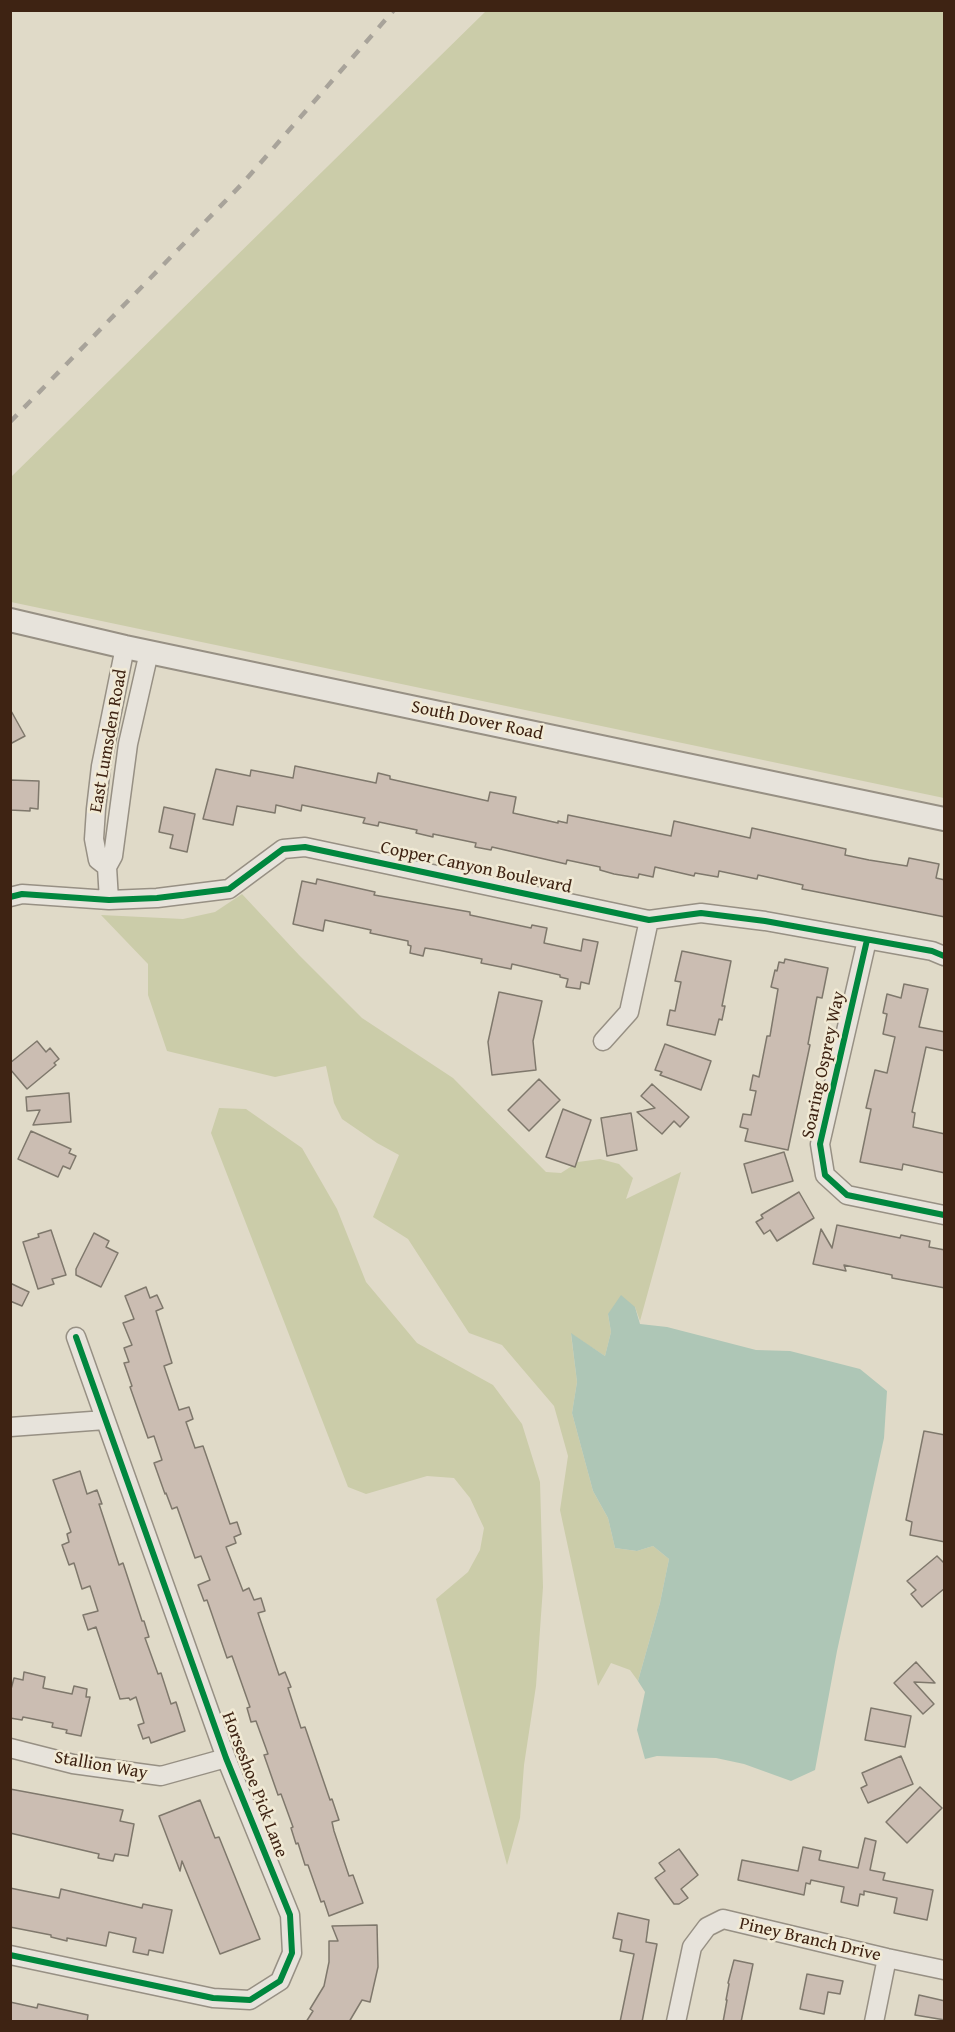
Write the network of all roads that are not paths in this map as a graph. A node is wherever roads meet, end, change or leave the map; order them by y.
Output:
1 (10, 620) edge
2 (125, 647) junction
3 (149, 652) junction
4 (945, 819) edge
5 (106, 867) junction
6 (10, 897) edge
7 (109, 900) junction
8 (649, 920) junction
9 (867, 940) junction
10 (945, 956) edge
11 (603, 1041) dead end
12 (945, 1215) edge
13 (76, 1337) dead end
14 (105, 1420) junction
15 (10, 1427) edge
16 (10, 1748) edge
17 (226, 1758) junction
18 (10, 1955) edge
19 (886, 1958) junction
20 (945, 1970) edge
21 (676, 2022) edge
22 (874, 2022) edge

1 - 2 street, South Dover Road
2 - 3 street, South Dover Road
2 - 5 street, East Lumsden Road
3 - 4 street, South Dover Road
3 - 5 street, East Lumsden Road
5 - 7 street, East Lumsden Road
6 - 7 street, Copper Canyon Boulevard
7 - 8 street, Copper Canyon Boulevard
8 - 9 street, Copper Canyon Boulevard
8 - 11 street
9 - 10 street, Copper Canyon Boulevard
9 - 12 street, Soaring Osprey Way
13 - 14 street, Horseshoe Pick Lane
14 - 15 street
14 - 17 street, Horseshoe Pick Lane
16 - 17 street, Stallion Way
17 - 18 street, Horseshoe Pick Lane
19 - 20 street, Piney Branch Drive
19 - 21 street, Piney Branch Drive
19 - 22 street

